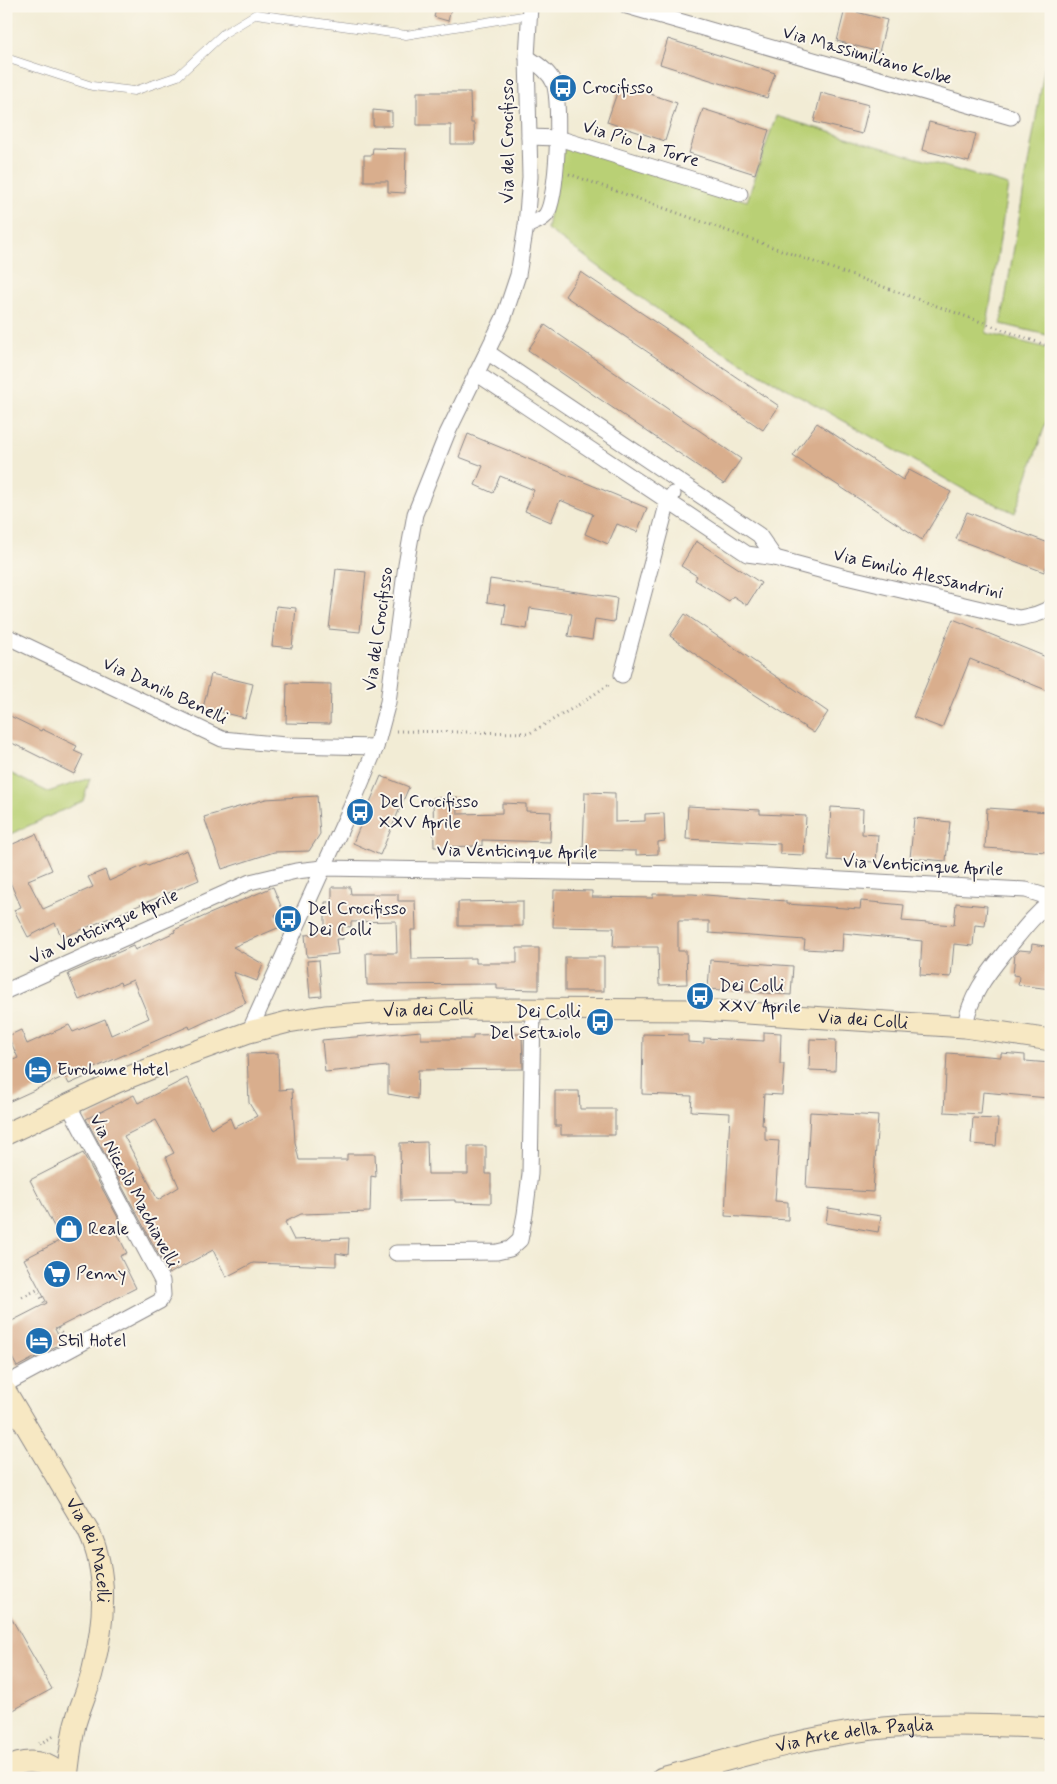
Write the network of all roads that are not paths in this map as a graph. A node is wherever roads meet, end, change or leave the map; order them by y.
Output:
1 (627, 6) edge
2 (529, 11) edge
3 (527, 57) junction
4 (6, 58) edge
5 (1011, 117) dead end
6 (529, 137) junction
7 (558, 138) junction
8 (740, 194) dead end
9 (526, 226) junction
10 (486, 352) junction
11 (476, 373) junction
12 (681, 482) junction
13 (668, 501) junction
14 (775, 558) junction
15 (1051, 607) edge
16 (6, 636) edge
17 (622, 675) road end
18 (376, 746) junction
19 (323, 868) junction
20 (1051, 898) edge
21 (1051, 902) edge
22 (6, 991) edge
23 (533, 1009) junction
24 (965, 1027) junction
25 (249, 1032) junction
26 (1051, 1040) edge
27 (68, 1104) junction
28 (6, 1134) edge
29 (396, 1253) dead end
30 (6, 1384) edge
31 (6, 1392) edge
32 (1051, 1728) edge
33 (6, 1769) edge
34 (66, 1778) edge
35 (662, 1778) edge

1 - 5 street, Via Massimiliano Kolbe
2 - 3 street, Via del Crocifisso
2 - 4 lane
3 - 6 street, Via del Crocifisso
3 - 7 street, Via del Crocifisso
6 - 7 street, Via Pio La Torre
6 - 9 street, Via del Crocifisso
7 - 8 street, Via Pio La Torre
7 - 9 street, Via del Crocifisso
9 - 10 street, Via del Crocifisso
10 - 11 street, Via del Crocifisso
10 - 12 street
11 - 13 street, Via Emilio Alessandrini
11 - 18 street, Via del Crocifisso
12 - 13 street
12 - 14 street
13 - 14 street, Via Emilio Alessandrini
13 - 17 street
14 - 15 street, Via Emilio Alessandrini
16 - 18 street, Via Danilo Benelli
18 - 19 street, Via del Crocifisso
19 - 20 street, Via Venticinque Aprile
19 - 22 street, Via Venticinque Aprile
19 - 25 street, Via del Crocifisso
21 - 24 street
23 - 24 street, Via dei Colli
23 - 25 street, Via dei Colli
23 - 29 street
24 - 26 street, Via dei Colli
25 - 27 street, Via dei Colli
27 - 28 street, Via dei Colli
27 - 30 street, Via Niccolò Machiavelli
31 - 34 street, Via dei Macelli
32 - 35 street, Via Arte della Paglia
33 - 34 street

